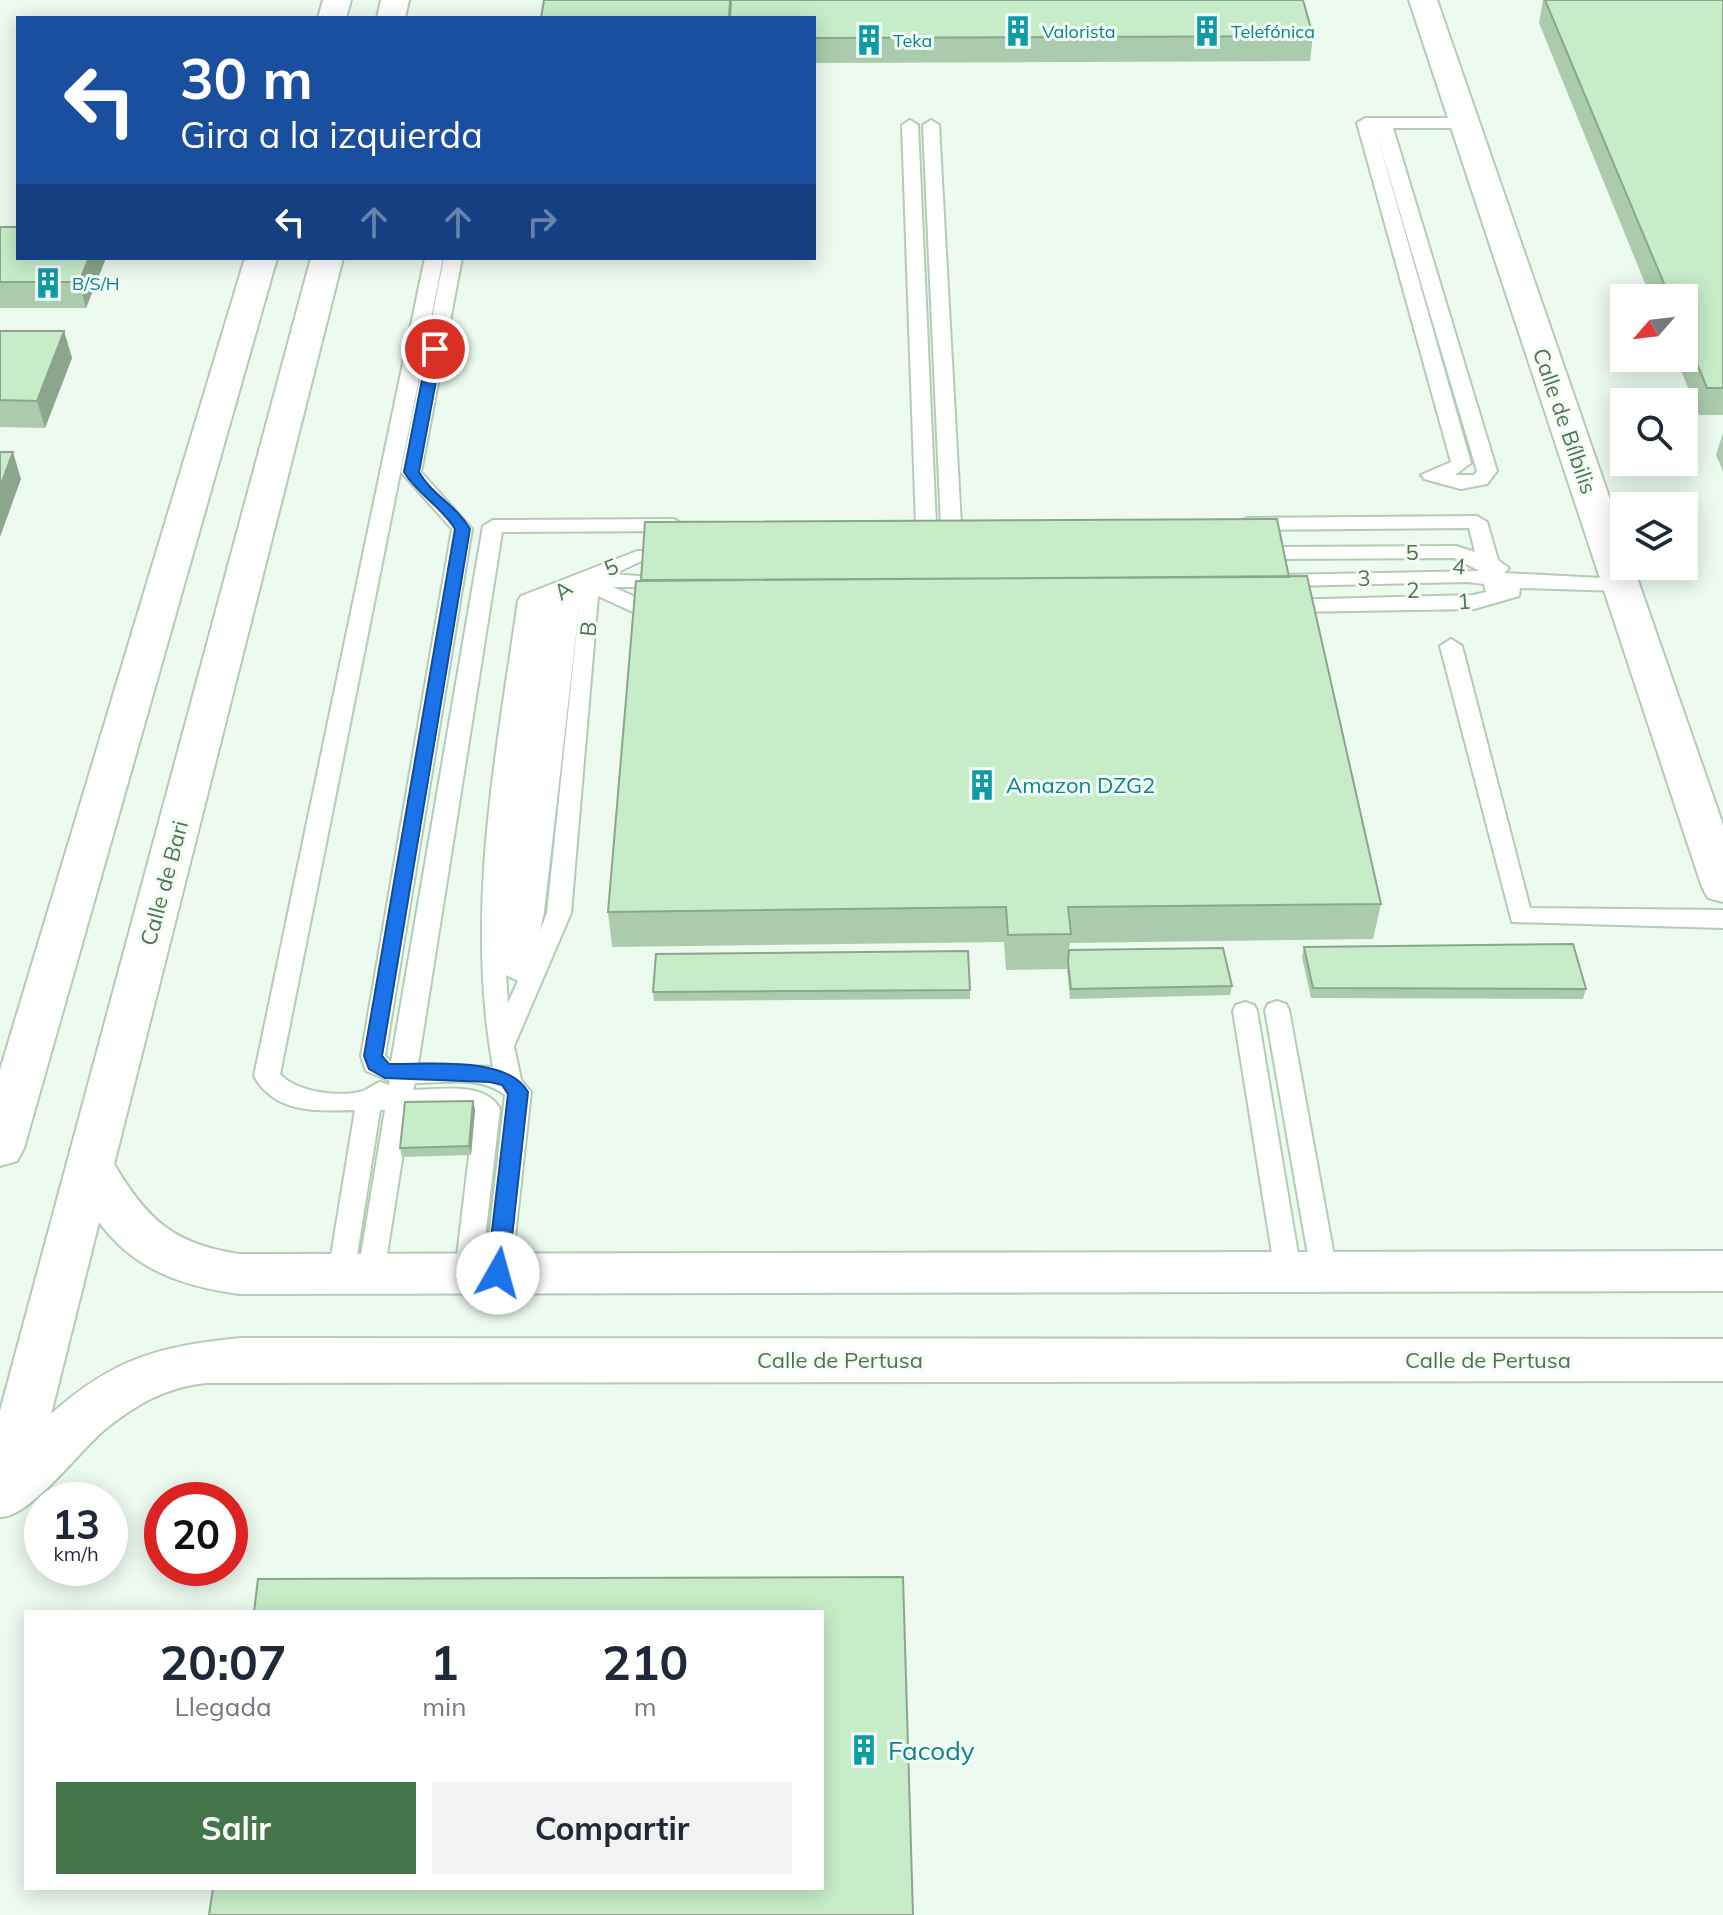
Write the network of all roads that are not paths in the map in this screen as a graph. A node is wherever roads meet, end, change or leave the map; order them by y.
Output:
1 (1423, 0) edge
2 (910, 125) dead end
3 (931, 125) dead end
4 (1466, 127) junction
5 (1378, 128) junction
6 (260, 260) edge
7 (326, 260) edge
8 (434, 260) edge
9 (453, 260) edge
10 (1217, 524) edge
11 (694, 525) edge
12 (1286, 579) joint
13 (1493, 579) junction
14 (579, 580) junction
15 (1537, 583) junction
16 (1621, 585) junction
17 (1451, 646) dead end
18 (1723, 887) edge
19 (1723, 919) edge
20 (1277, 1010) dead end
21 (1245, 1011) dead end
22 (500, 1049) junction
23 (404, 1073) junction
24 (499, 1077) junction
25 (369, 1100) junction
26 (399, 1100) junction
27 (487, 1109) junction
28 (0, 1148) edge
29 (90, 1165) junction
30 (1723, 1271) edge
31 (1306, 1272) junction
32 (483, 1273) junction
33 (356, 1274) junction
34 (1723, 1360) edge
35 (2, 1502) edge

1 - 4 street, Calle de Bílbilis
2 - 3 lane
4 - 5 lane
4 - 16 street, Calle de Bílbilis
5 - 5 lane
6 - 28 street
7 - 29 street, Calle de Bari
8 - 25 lane
9 - 23 lane
10 - 13 lane
11 - 23 lane
12 - 13 lane, 4
12 - 13 lane, 1
13 - 15 lane, 1
13 - 15 lane
14 - 14 lane
14 - 22 lane, B
14 - 22 lane, A
15 - 16 lane
16 - 18 street, Calle de Bílbilis
17 - 19 lane
20 - 31 lane
21 - 31 lane
22 - 24 lane, B
23 - 24 lane
23 - 25 lane
23 - 26 lane
24 - 27 lane, B
24 - 32 lane
25 - 26 lane
25 - 33 lane
26 - 27 lane
26 - 33 lane
27 - 32 lane, B
29 - 33 street
29 - 35 street, Calle de Bari
30 - 31 street
31 - 32 street
32 - 33 street
34 - 35 street, Calle de Pertusa

